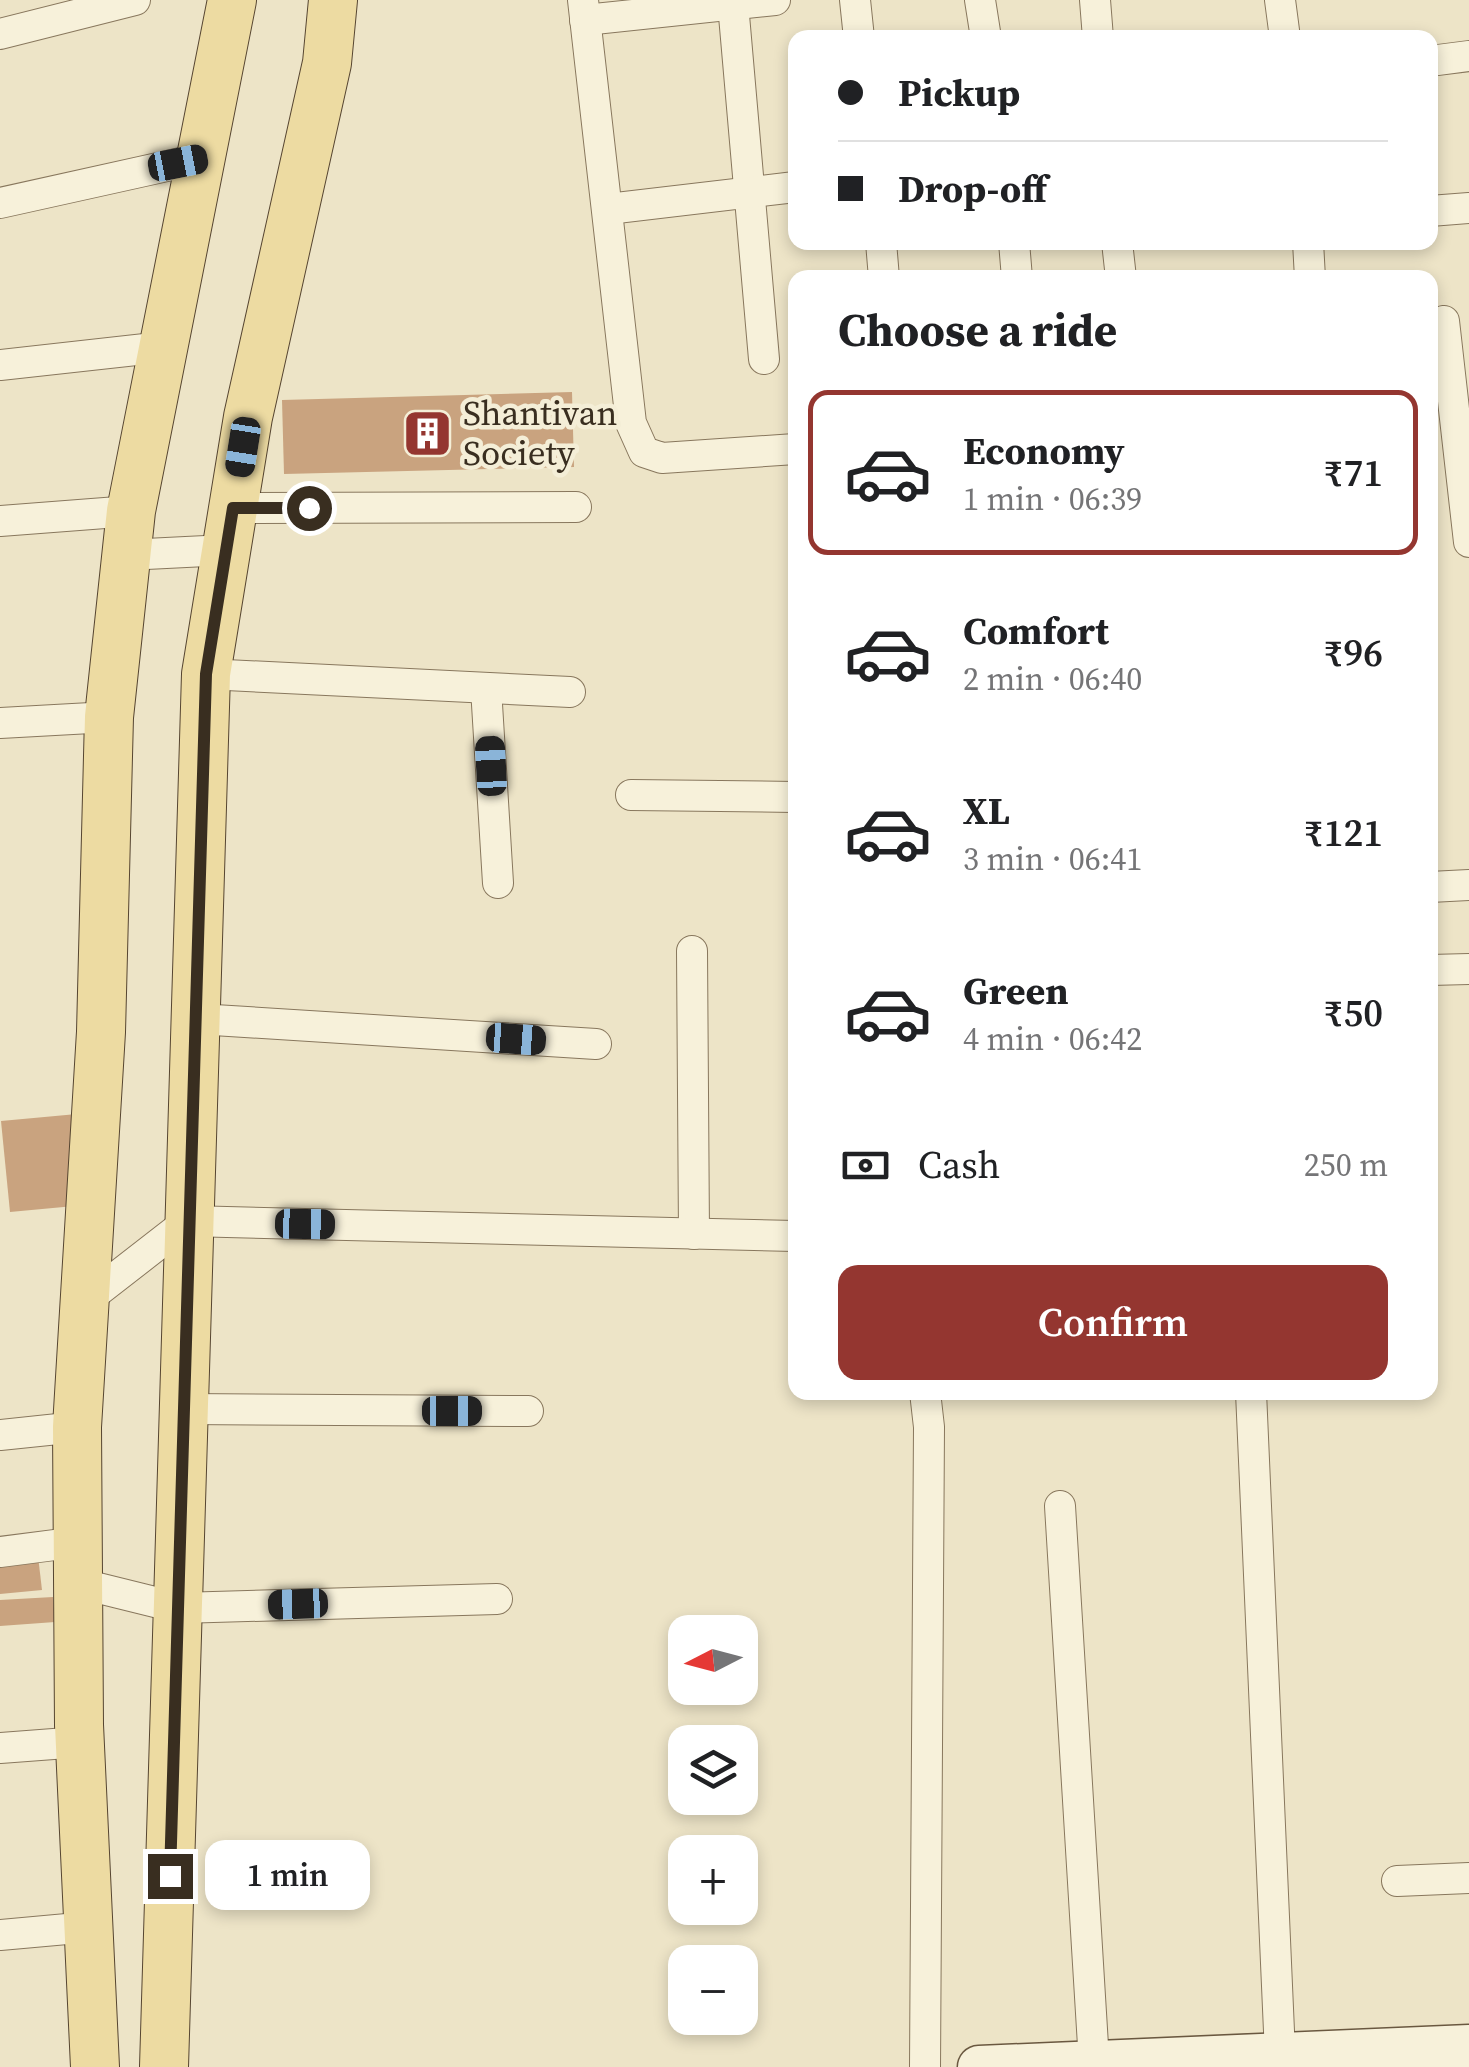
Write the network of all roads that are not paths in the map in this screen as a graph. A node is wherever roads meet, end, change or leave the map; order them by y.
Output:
1 (135, 0) edge
2 (232, 0) edge
3 (333, 0) edge
4 (775, 0) edge
5 (855, 0) edge
6 (980, 0) edge
7 (1094, 0) edge
8 (1280, 0) edge
9 (732, 4) junction
10 (584, 10) edge
11 (858, 30) edge
12 (985, 30) edge
13 (1097, 30) edge
14 (1284, 30) edge
15 (0, 34) edge
16 (1469, 56) edge
17 (1438, 60) edge
18 (203, 158) junction
19 (788, 188) edge
20 (749, 192) junction
21 (0, 202) edge
22 (1469, 208) edge
23 (608, 209) junction
24 (1438, 211) edge
25 (1448, 321) edge
26 (164, 347) junction
27 (764, 359) dead end
28 (0, 366) edge
29 (788, 449) edge
30 (576, 507) dead end
31 (0, 521) edge
32 (230, 529) junction
33 (128, 533) junction
34 (1469, 542) edge
35 (206, 674) junction
36 (486, 688) junction
37 (570, 692) dead end
38 (109, 718) junction
39 (0, 723) edge
40 (631, 795) dead end
41 (788, 797) edge
42 (498, 883) dead end
43 (1469, 885) edge
44 (1438, 887) edge
45 (692, 951) dead end
46 (1469, 969) edge
47 (1438, 970) edge
48 (198, 1018) junction
49 (596, 1044) dead end
50 (188, 1221) junction
51 (694, 1234) junction
52 (788, 1236) edge
53 (84, 1302) junction
54 (925, 1400) edge
55 (1251, 1400) edge
56 (185, 1409) junction
57 (528, 1411) dead end
58 (77, 1427) junction
59 (0, 1435) edge
60 (1060, 1506) dead end
61 (0, 1552) edge
62 (78, 1563) junction
63 (498, 1598) dead end
64 (179, 1608) junction
65 (80, 1742) junction
66 (0, 1748) edge
67 (1469, 1878) edge
68 (1397, 1881) dead end
69 (88, 1927) junction
70 (0, 1935) edge
71 (1469, 2046) edge
72 (1280, 2054) junction
73 (1070, 2064) edge
74 (95, 2067) edge
75 (164, 2067) edge
76 (924, 2067) edge
77 (979, 2067) edge

1 - 15 street
2 - 18 main road
3 - 32 main road
4 - 9 street
5 - 11 street
6 - 12 street
7 - 13 street
8 - 14 street
9 - 10 street
9 - 20 street
10 - 23 street
16 - 17 street
18 - 21 street
18 - 26 main road
19 - 20 street
20 - 23 street
20 - 27 street
22 - 24 street
23 - 29 street
25 - 34 street
26 - 28 street
26 - 33 main road
30 - 32 street
31 - 33 street
32 - 33 street
32 - 35 main road
33 - 38 main road
35 - 36 street
35 - 48 main road
36 - 37 street
36 - 42 street
38 - 39 street
38 - 53 main road
40 - 41 street
43 - 44 street
45 - 51 street
46 - 47 street
48 - 49 street
48 - 50 main road
50 - 51 street
50 - 53 street
50 - 56 main road
51 - 52 street
53 - 58 main road
54 - 76 street
55 - 72 street
56 - 57 street
56 - 64 main road
58 - 59 street
58 - 62 main road
60 - 73 street
61 - 62 street
62 - 64 street
62 - 65 main road
63 - 64 street
64 - 75 main road
65 - 66 street
65 - 69 main road
67 - 68 street
69 - 70 street
69 - 74 main road
71 - 72 main road
72 - 73 main road
73 - 77 main road

